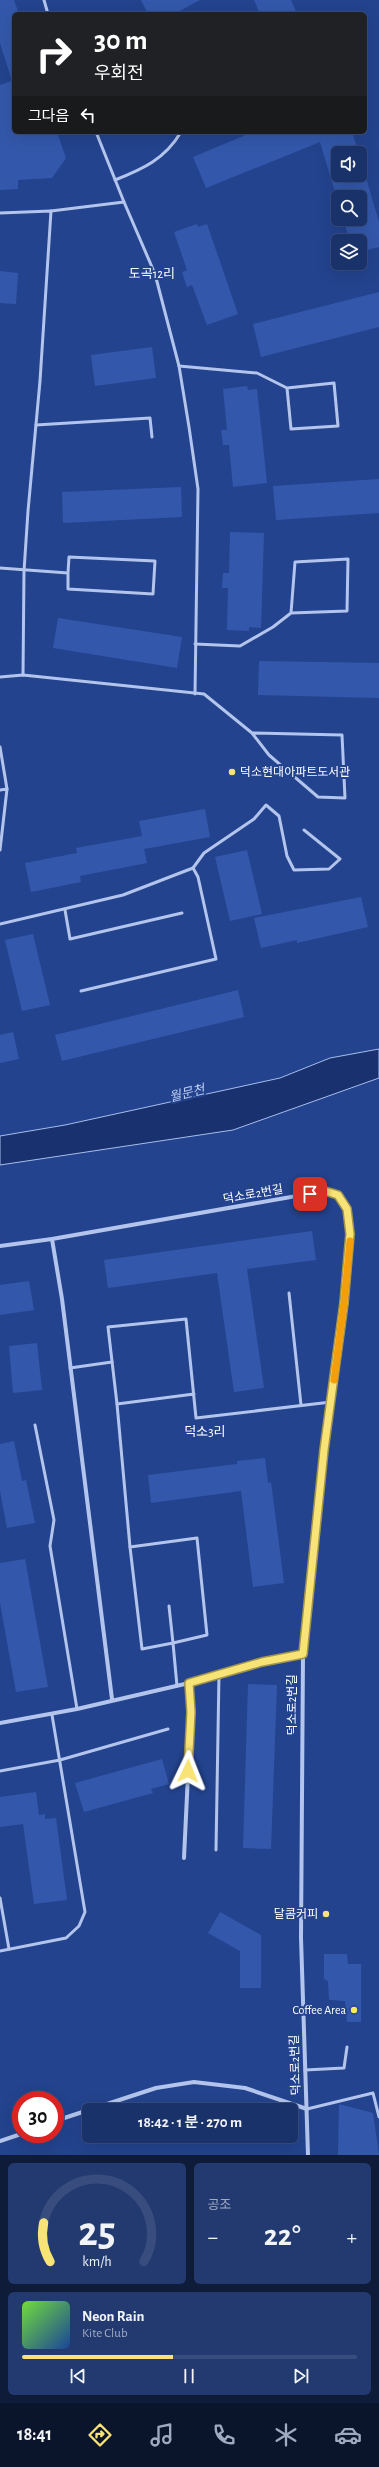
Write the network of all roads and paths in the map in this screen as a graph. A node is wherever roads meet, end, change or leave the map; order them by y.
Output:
1 (44, 0) edge
2 (47, 12) edge
3 (97, 134) edge
4 (179, 134) edge
5 (115, 180) junction
6 (124, 202) junction
7 (51, 211) junction
8 (0, 213) edge
9 (179, 366) junction
10 (287, 388) junction
11 (36, 425) junction
12 (152, 437) dead end
13 (0, 568) edge
14 (24, 571) junction
15 (68, 573) junction
16 (291, 613) junction
17 (196, 644) junction
18 (23, 675) junction
19 (0, 678) edge
20 (194, 694) junction
21 (252, 733) junction
22 (0, 747) edge
23 (7, 789) junction
24 (0, 790) edge
25 (304, 830) dead end
26 (0, 850) edge
27 (192, 868) junction
28 (65, 910) junction
29 (182, 913) dead end
30 (0, 924) edge
31 (81, 992) dead end
32 (52, 1239) junction
33 (0, 1246) edge
34 (289, 1293) dead end
35 (112, 1362) junction
36 (70, 1368) junction
37 (194, 1394) junction
38 (330, 1402) junction
39 (117, 1404) junction
40 (301, 1405) junction
41 (35, 1424) dead end
42 (130, 1547) junction
43 (168, 1606) dead end
44 (173, 1643) junction
45 (303, 1654) junction
46 (219, 1674) junction
47 (189, 1683) junction
48 (177, 1686) junction
49 (112, 1700) junction
50 (77, 1709) junction
51 (52, 1715) junction
52 (0, 1723) edge
53 (168, 1729) dead end
54 (60, 1760) junction
55 (0, 1771) edge
56 (216, 1850) dead end
57 (184, 1858) dead end
58 (0, 1898) edge
59 (8, 1949) junction
60 (0, 1951) edge
61 (347, 2047) dead end
62 (305, 2070) junction
63 (307, 2109) junction
64 (379, 2117) edge
65 (64, 2118) edge
66 (12, 2137) edge
67 (0, 2141) edge
68 (308, 2155) edge

1 - 2 lane
3 - 5 lane
4 - 5 lane
5 - 6 lane
6 - 7 lane
6 - 9 lane
7 - 8 lane
7 - 11 lane
9 - 10 lane
9 - 17 lane
10 - 10 lane
11 - 12 lane
11 - 14 lane
13 - 14 lane
14 - 15 lane
14 - 18 lane
15 - 15 lane
16 - 16 lane
16 - 17 lane
17 - 20 lane
18 - 19 lane
18 - 20 lane
20 - 21 lane
21 - 21 lane
22 - 23 lane
23 - 24 lane
23 - 26 lane
25 - 27 lane
27 - 28 lane
27 - 31 lane
28 - 29 lane
28 - 30 lane
32 - 33 street, 덕소로2번길
32 - 36 street
32 - 38 street, 덕소로2번길
34 - 40 lane
35 - 36 lane
35 - 37 lane
35 - 39 lane
36 - 49 street
37 - 39 lane
37 - 40 lane
38 - 40 lane
38 - 45 street, 덕소로2번길
39 - 42 lane
41 - 50 lane
42 - 44 lane
42 - 44 lane
43 - 44 lane
44 - 48 lane
45 - 46 street
45 - 62 street, 덕소로2번길
46 - 47 street
46 - 56 lane
47 - 48 street
47 - 57 street
48 - 49 street
49 - 50 street
50 - 51 street
51 - 52 street
51 - 54 lane
53 - 54 lane
54 - 55 lane
54 - 59 lane
58 - 59 lane
59 - 60 lane
61 - 62 lane
62 - 63 street, 덕소로2번길
63 - 64 lane
63 - 65 street
63 - 68 street, 덕소로2번길
66 - 67 street

